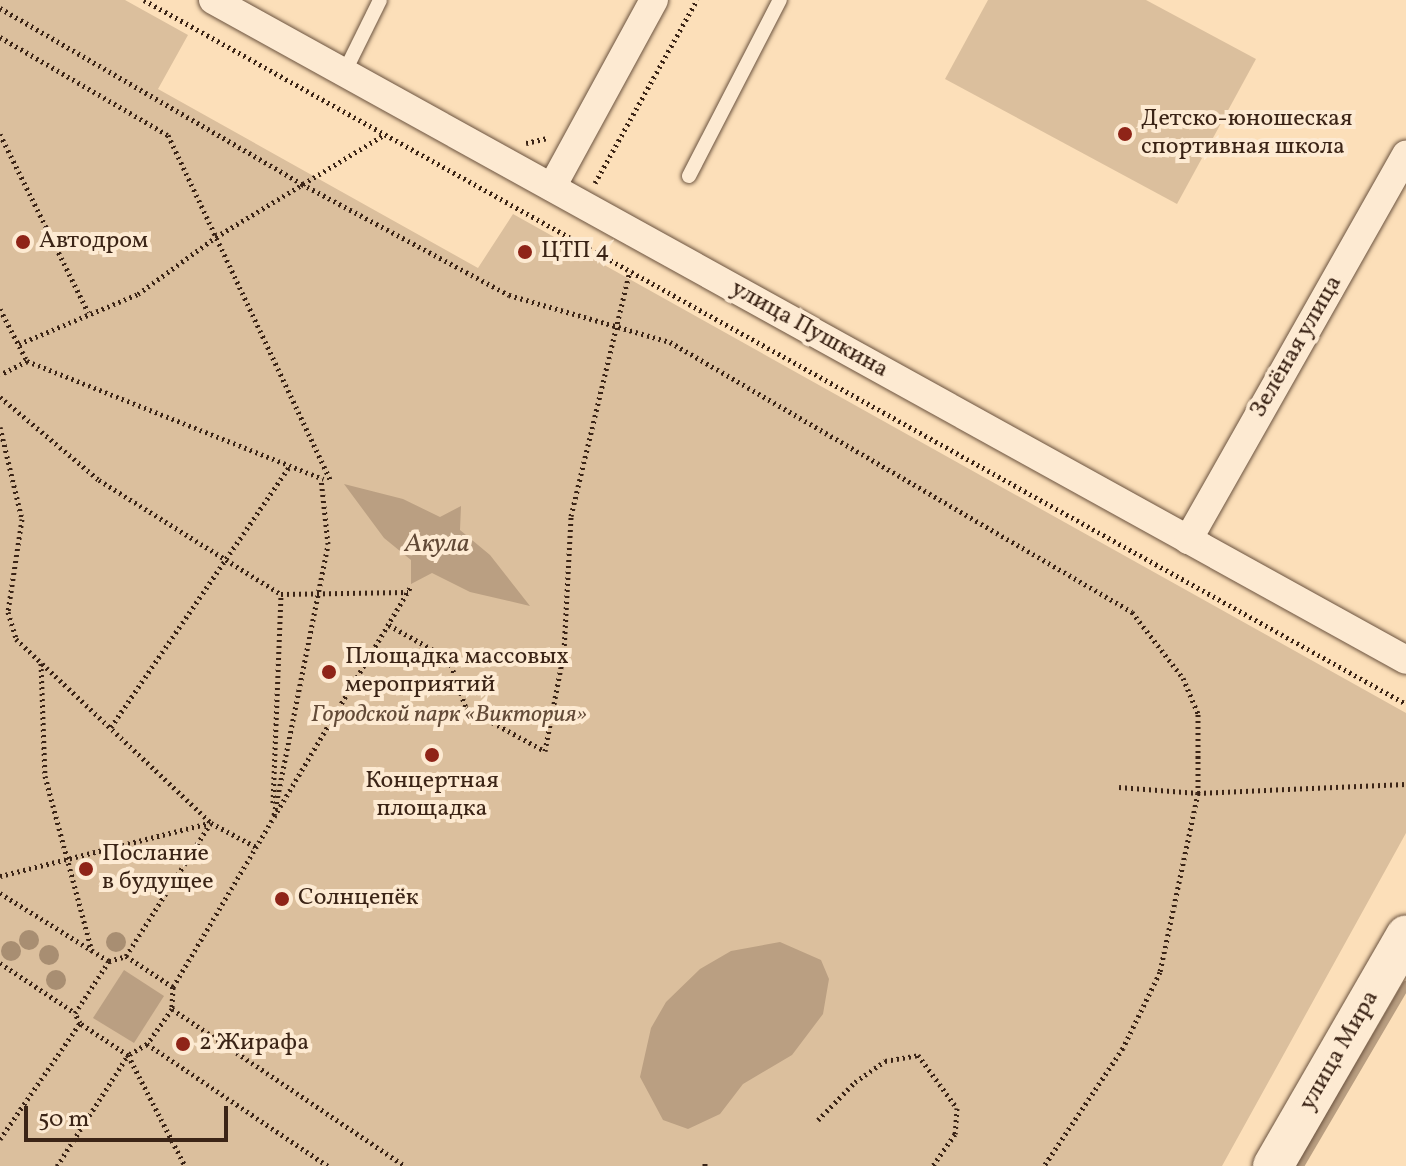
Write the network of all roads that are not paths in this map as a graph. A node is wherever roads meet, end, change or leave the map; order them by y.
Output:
1 (213, 0) edge
2 (380, 0) edge
3 (654, 0) edge
4 (779, 0) edge
5 (344, 73) junction
6 (1406, 154) edge
7 (689, 176) dead end
8 (552, 187) junction
9 (1188, 540) junction
10 (1406, 660) edge
11 (1406, 936) edge
12 (1273, 1166) edge

1 - 5 street, улица Пушкина
2 - 5 lane
3 - 8 street
4 - 7 lane
5 - 8 street, улица Пушкина
6 - 9 street, Зелёная улица
8 - 9 street, улица Пушкина
9 - 10 street, улица Пушкина
11 - 12 main road, улица Мира

